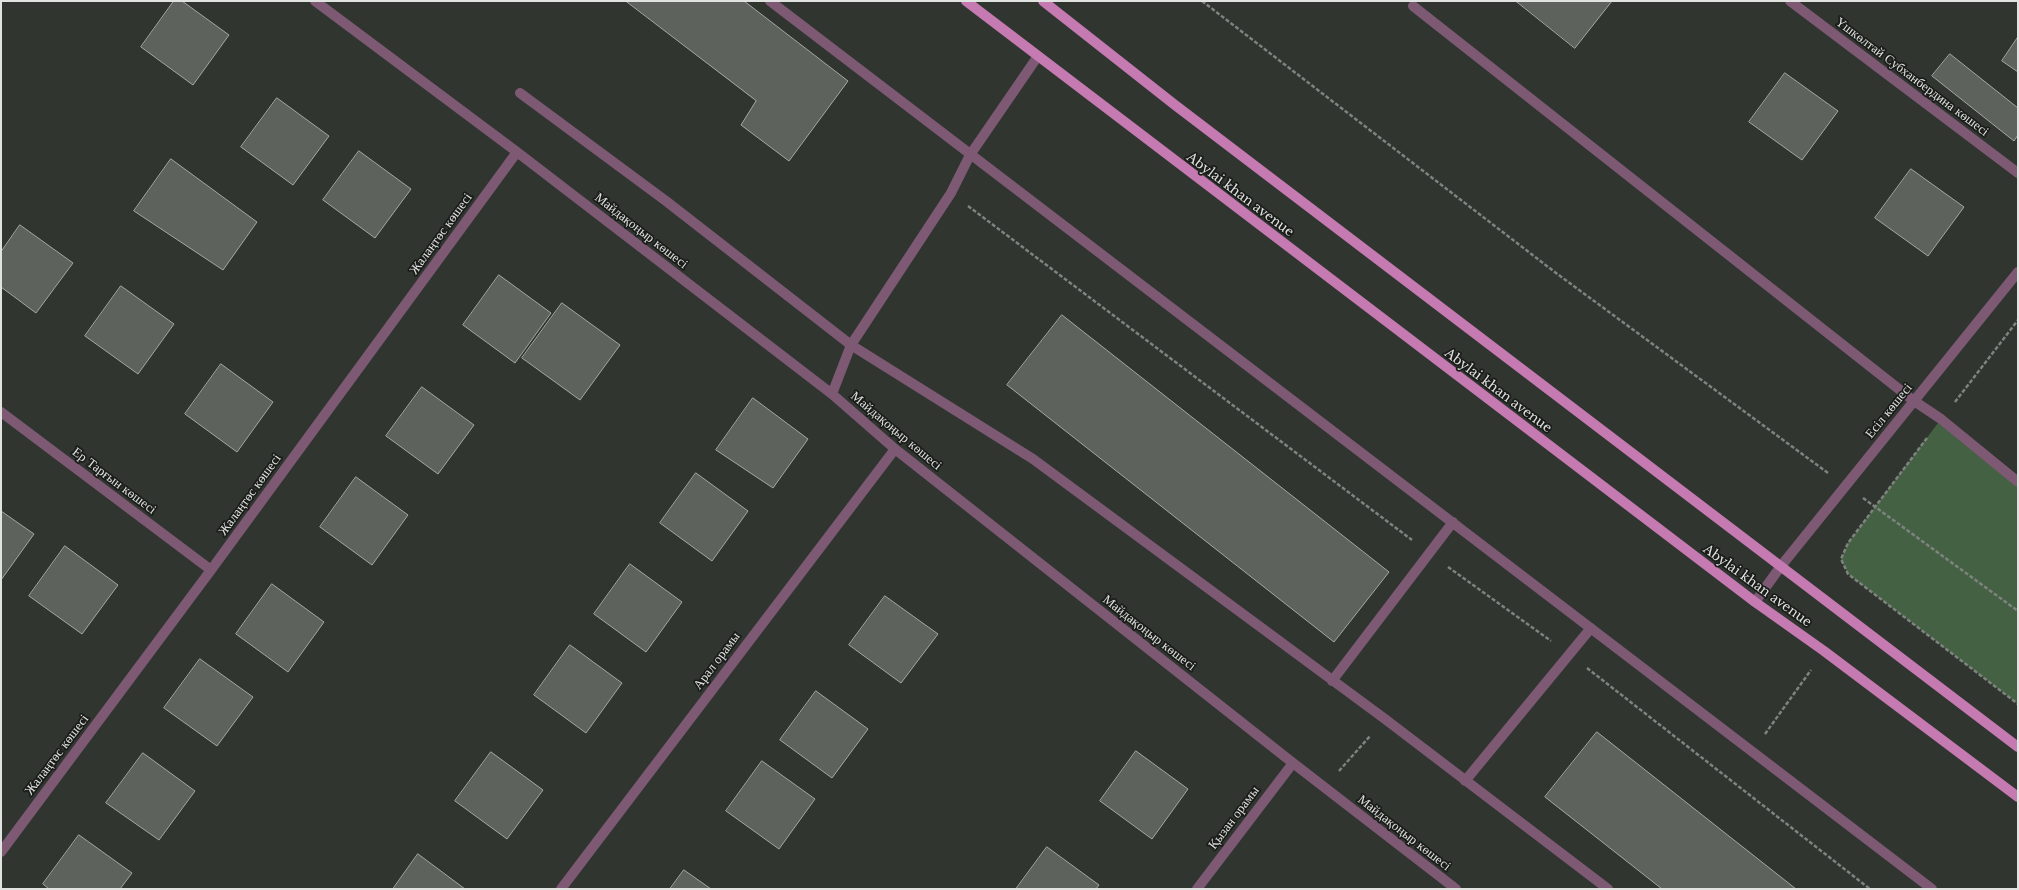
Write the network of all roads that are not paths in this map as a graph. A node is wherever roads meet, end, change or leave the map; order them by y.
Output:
1 (315, 1) edge
2 (770, 1) edge
3 (966, 1) edge
4 (1043, 1) edge
5 (1790, 1) edge
6 (1413, 6) dead end
7 (1038, 56) junction
8 (520, 93) dead end
9 (517, 152) junction
10 (970, 155) junction
11 (2018, 173) edge
12 (2018, 272) edge
13 (851, 345) junction
14 (832, 394) junction
15 (1914, 401) junction
16 (1, 412) edge
17 (895, 449) junction
18 (2018, 482) edge
19 (1453, 522) junction
20 (1781, 566) junction
21 (211, 570) junction
22 (1755, 602) junction
23 (1591, 628) junction
24 (1332, 680) junction
25 (2018, 746) edge
26 (1292, 763) junction
27 (1465, 781) junction
28 (2018, 797) edge
29 (1, 852) edge
30 (561, 889) edge
31 (1197, 889) edge
32 (1456, 889) edge
33 (1608, 889) edge
34 (1932, 889) edge

1 - 9 street, Майдақоңыр көшесі
2 - 10 street
3 - 7 main road, Abylai khan avenue
4 - 20 main road
5 - 11 street, Үшкөлтай Субханбердина көшесі
6 - 15 street
7 - 10 street
7 - 22 main road, Abylai khan avenue
8 - 13 street
9 - 14 street, Майдақоңыр көшесі
9 - 21 street, Жалаңтөс көшесі
10 - 13 street
10 - 19 street
12 - 15 street, Есіл көшесі
13 - 14 street
13 - 24 street
14 - 17 street, Майдақоңыр көшесі
15 - 18 street
15 - 20 street, Есіл көшесі
16 - 21 street, Ер Тарғын көшесі
17 - 26 street, Майдақоңыр көшесі
17 - 30 street, Арал орамы
19 - 23 street
19 - 24 street
20 - 22 street, Есіл көшесі
20 - 25 main road
21 - 29 street, Жалаңтөс көшесі
22 - 28 main road, Abylai khan avenue
23 - 27 street
23 - 34 street
24 - 27 street
26 - 31 street, Қызан орамы
26 - 32 street, Майдақоңыр көшесі
27 - 33 street

